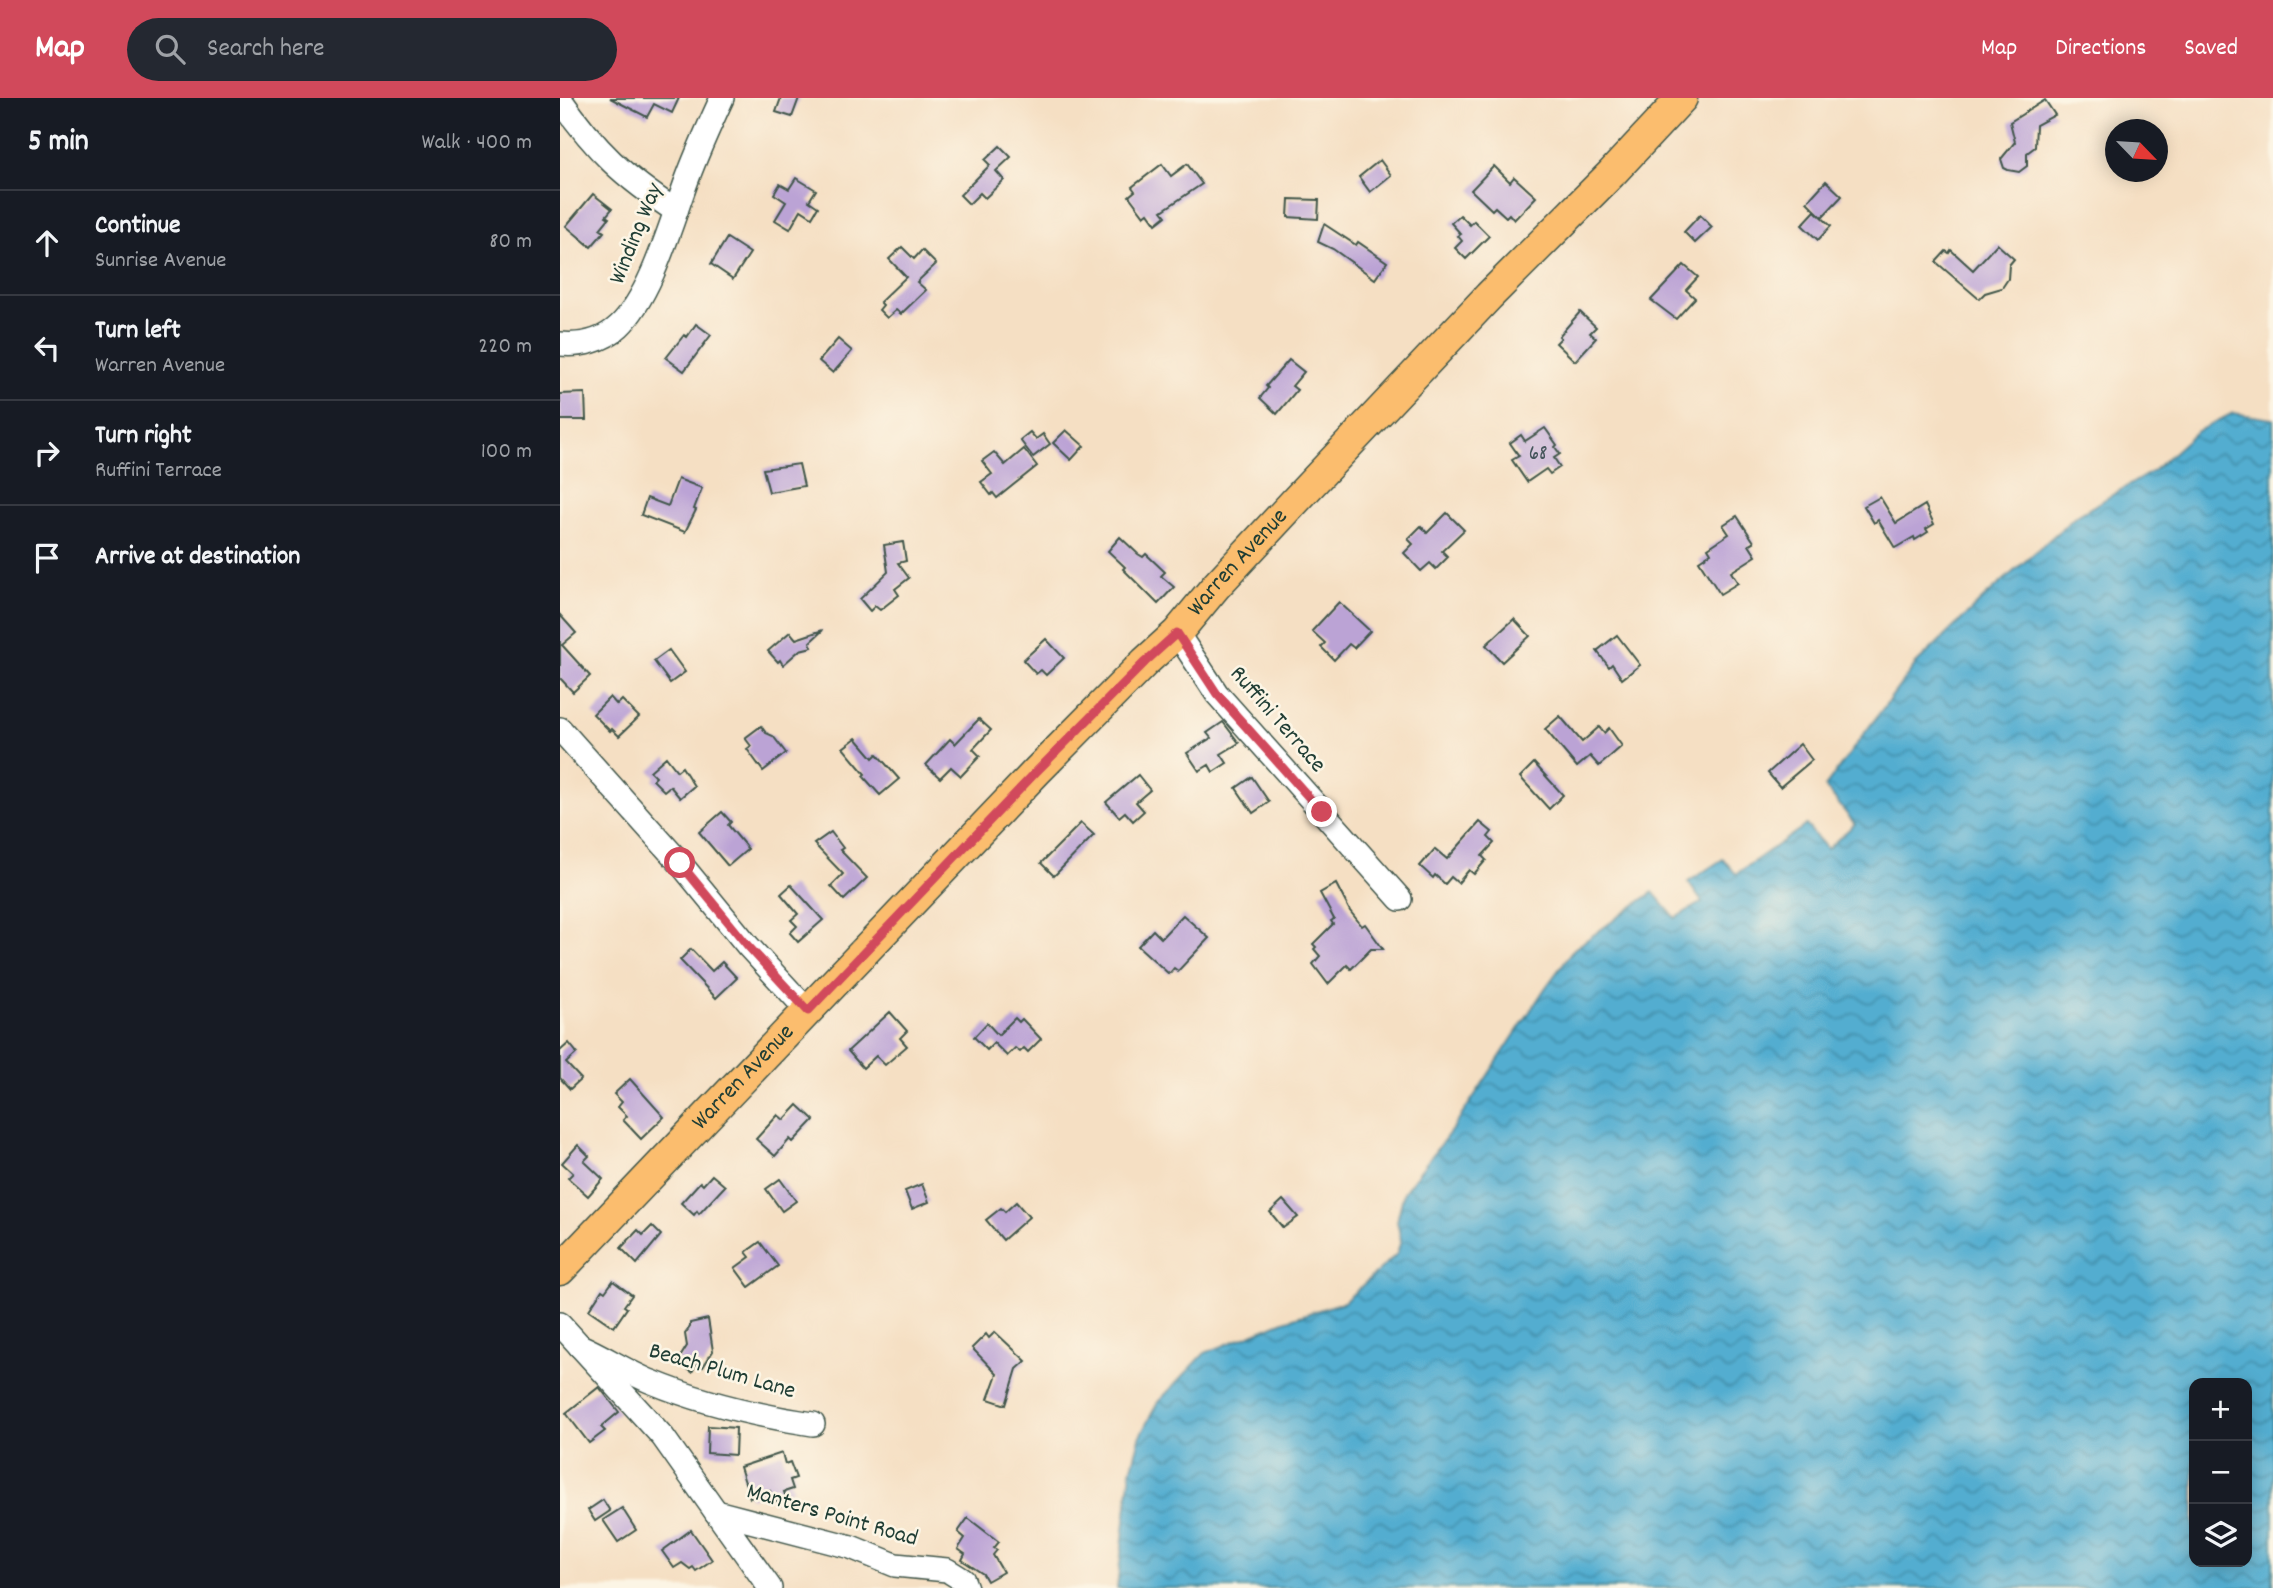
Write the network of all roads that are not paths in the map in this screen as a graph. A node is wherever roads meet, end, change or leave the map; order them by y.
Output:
1 (722, 98) edge
2 (1682, 98) edge
3 (560, 99) edge
4 (676, 211) junction
5 (560, 344) edge
6 (1177, 633) junction
7 (560, 729) edge
8 (1400, 900) dead end
9 (808, 1011) junction
10 (560, 1270) edge
11 (560, 1324) edge
12 (580, 1346) junction
13 (813, 1424) dead end
14 (716, 1512) junction
15 (769, 1588) edge
16 (966, 1588) edge

1 - 4 street, Winding Way
2 - 6 main road, Warren Avenue
3 - 4 street
4 - 5 street, Winding Way
6 - 8 street, Ruffini Terrace
6 - 9 main road, Warren Avenue
7 - 9 street
9 - 10 main road, Warren Avenue
11 - 12 street, Manters Point Road
12 - 13 street, Beach Plum Lane
12 - 14 street, Manters Point Road
14 - 15 street, Manters Point Road
14 - 16 street, Manters Point Road

